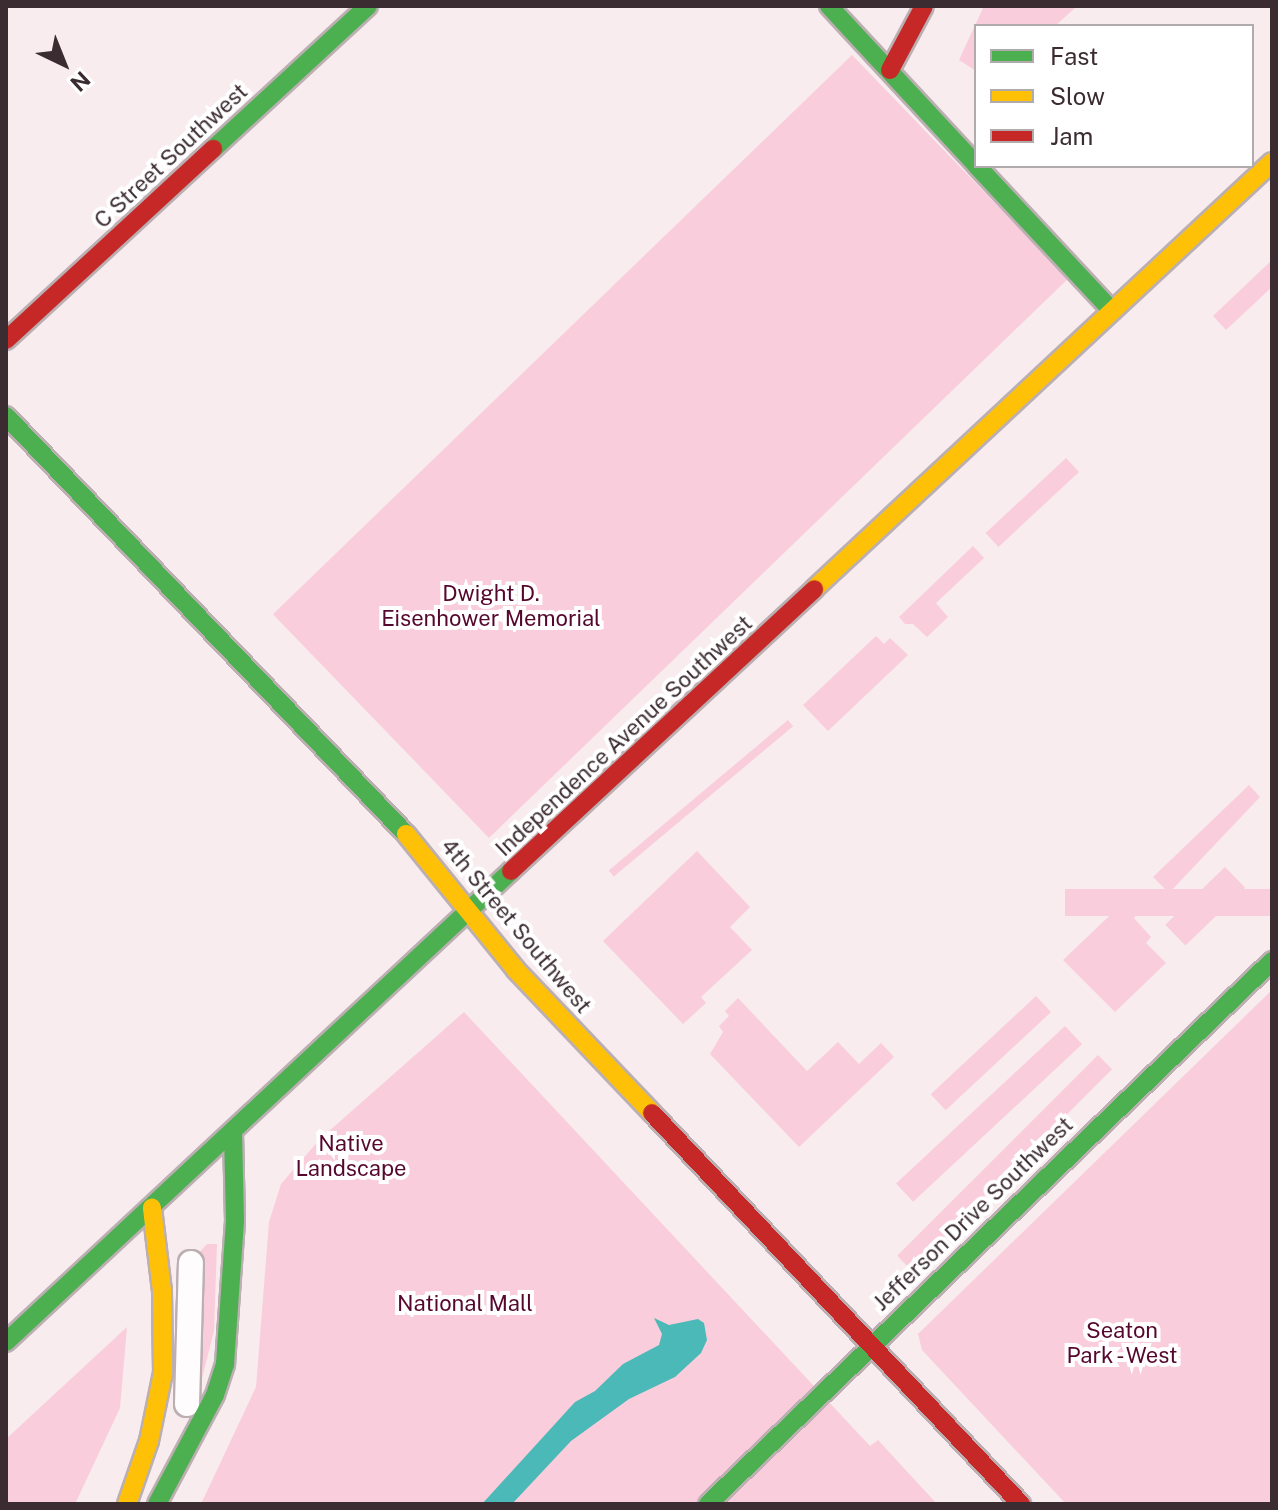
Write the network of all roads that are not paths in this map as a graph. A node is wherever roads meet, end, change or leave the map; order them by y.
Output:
1 (368, 6) edge
2 (829, 6) edge
3 (924, 6) edge
4 (890, 70) junction
5 (1272, 162) edge
6 (974, 164) edge
7 (978, 168) edge
8 (1112, 311) junction
9 (6, 340) edge
10 (6, 416) edge
11 (470, 912) junction
12 (1272, 961) edge
13 (233, 1132) junction
14 (152, 1208) junction
15 (191, 1263) dead end
16 (6, 1342) edge
17 (872, 1345) junction
18 (187, 1404) dead end
19 (127, 1504) edge
20 (157, 1504) edge
21 (708, 1504) edge
22 (1021, 1504) edge

1 - 9 main road, C Street Southwest
2 - 4 main road
3 - 4 main road
4 - 6 main road
5 - 8 main road, Independence Avenue Southwest
7 - 8 main road
8 - 11 main road, Independence Avenue Southwest
10 - 11 main road, 4th Street Southwest
11 - 13 main road, Independence Avenue Southwest
11 - 17 main road, 4th Street Southwest
12 - 17 main road, Jefferson Drive Southwest
13 - 14 main road, Independence Avenue Southwest
13 - 20 main road
14 - 16 main road, Independence Avenue Southwest
14 - 19 main road
15 - 18 street
17 - 21 main road, Jefferson Drive Southwest
17 - 22 main road, 4th Street Southwest

